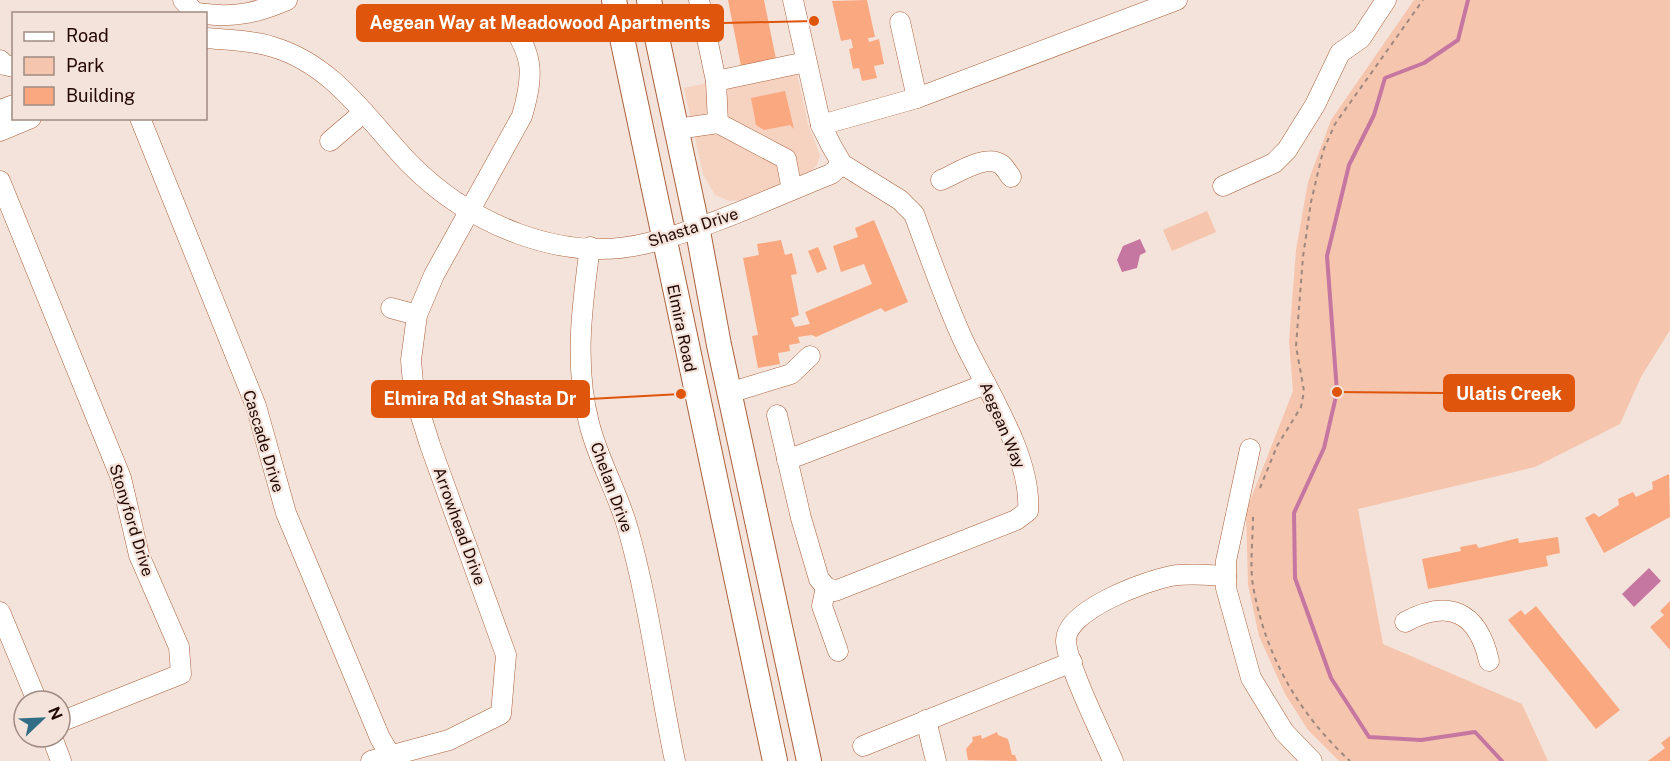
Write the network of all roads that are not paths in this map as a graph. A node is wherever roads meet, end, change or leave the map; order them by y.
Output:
1 (183, 0) edge
2 (287, 0) edge
3 (614, 0) edge
4 (649, 0) edge
5 (699, 0) edge
6 (793, 0) edge
7 (1177, 0) edge
8 (1386, 0) edge
9 (194, 12) edge
10 (207, 14) edge
11 (506, 16) dead end
12 (900, 22) dead end
13 (207, 38) edge
14 (236, 41) junction
15 (207, 51) edge
16 (806, 62) junction
17 (716, 81) junction
18 (917, 98) junction
19 (364, 112) junction
20 (26, 120) edge
21 (141, 120) edge
22 (718, 123) junction
23 (821, 125) junction
24 (678, 129) junction
25 (0, 131) edge
26 (330, 141) dead end
27 (843, 164) junction
28 (1011, 177) dead end
29 (941, 180) dead end
30 (0, 181) edge
31 (1223, 186) dead end
32 (792, 190) junction
33 (469, 211) junction
34 (697, 226) junction
35 (664, 238) junction
36 (590, 247) junction
37 (391, 308) dead end
38 (417, 315) junction
39 (810, 356) dead end
40 (986, 384) junction
41 (729, 393) junction
42 (777, 416) dead end
43 (1250, 449) dead end
44 (787, 460) junction
45 (1226, 576) junction
46 (826, 587) junction
47 (0, 612) edge
48 (1405, 622) dead end
49 (838, 651) dead end
50 (1489, 661) dead end
51 (1072, 662) junction
52 (32, 689) edge
53 (72, 717) edge
54 (926, 720) junction
55 (863, 746) dead end
56 (385, 759) edge
57 (675, 761) edge
58 (775, 761) edge
59 (809, 761) edge
60 (936, 761) edge
61 (1113, 761) edge
62 (1312, 761) edge

1 - 9 street
2 - 10 street
3 - 35 main road, Elmira Road
4 - 24 main road, Elmira Road
5 - 17 street
6 - 16 street, Aegean Way
7 - 18 street
8 - 31 street
11 - 33 street, Arrowhead Drive
12 - 18 street
13 - 14 street, Shasta Drive
14 - 15 street, Shasta Drive
14 - 19 street, Shasta Drive
16 - 17 street
16 - 23 street, Aegean Way
17 - 22 street
18 - 23 street
19 - 26 street
19 - 33 street, Shasta Drive
20 - 25 street
21 - 56 street, Cascade Drive
22 - 24 street
22 - 32 street
23 - 27 street, Aegean Way
24 - 34 main road, Elmira Road
27 - 32 street, Shasta Drive
27 - 40 street, Aegean Way
28 - 29 street
30 - 53 street, Stonyford Drive
32 - 34 street, Shasta Drive
33 - 36 street, Shasta Drive
33 - 38 street, Arrowhead Drive
34 - 35 street, Shasta Drive
34 - 41 main road, Elmira Road
35 - 36 street, Shasta Drive
35 - 58 main road, Elmira Road
36 - 57 street, Chelan Drive
37 - 38 street
38 - 56 street, Arrowhead Drive
39 - 41 street
40 - 44 street
40 - 46 street, Aegean Way
41 - 59 main road, Elmira Road
42 - 44 street
43 - 45 street
44 - 46 street
45 - 51 street
45 - 62 street
46 - 49 street
47 - 52 street
48 - 50 street
51 - 54 street
51 - 61 street
54 - 55 street
54 - 60 street

